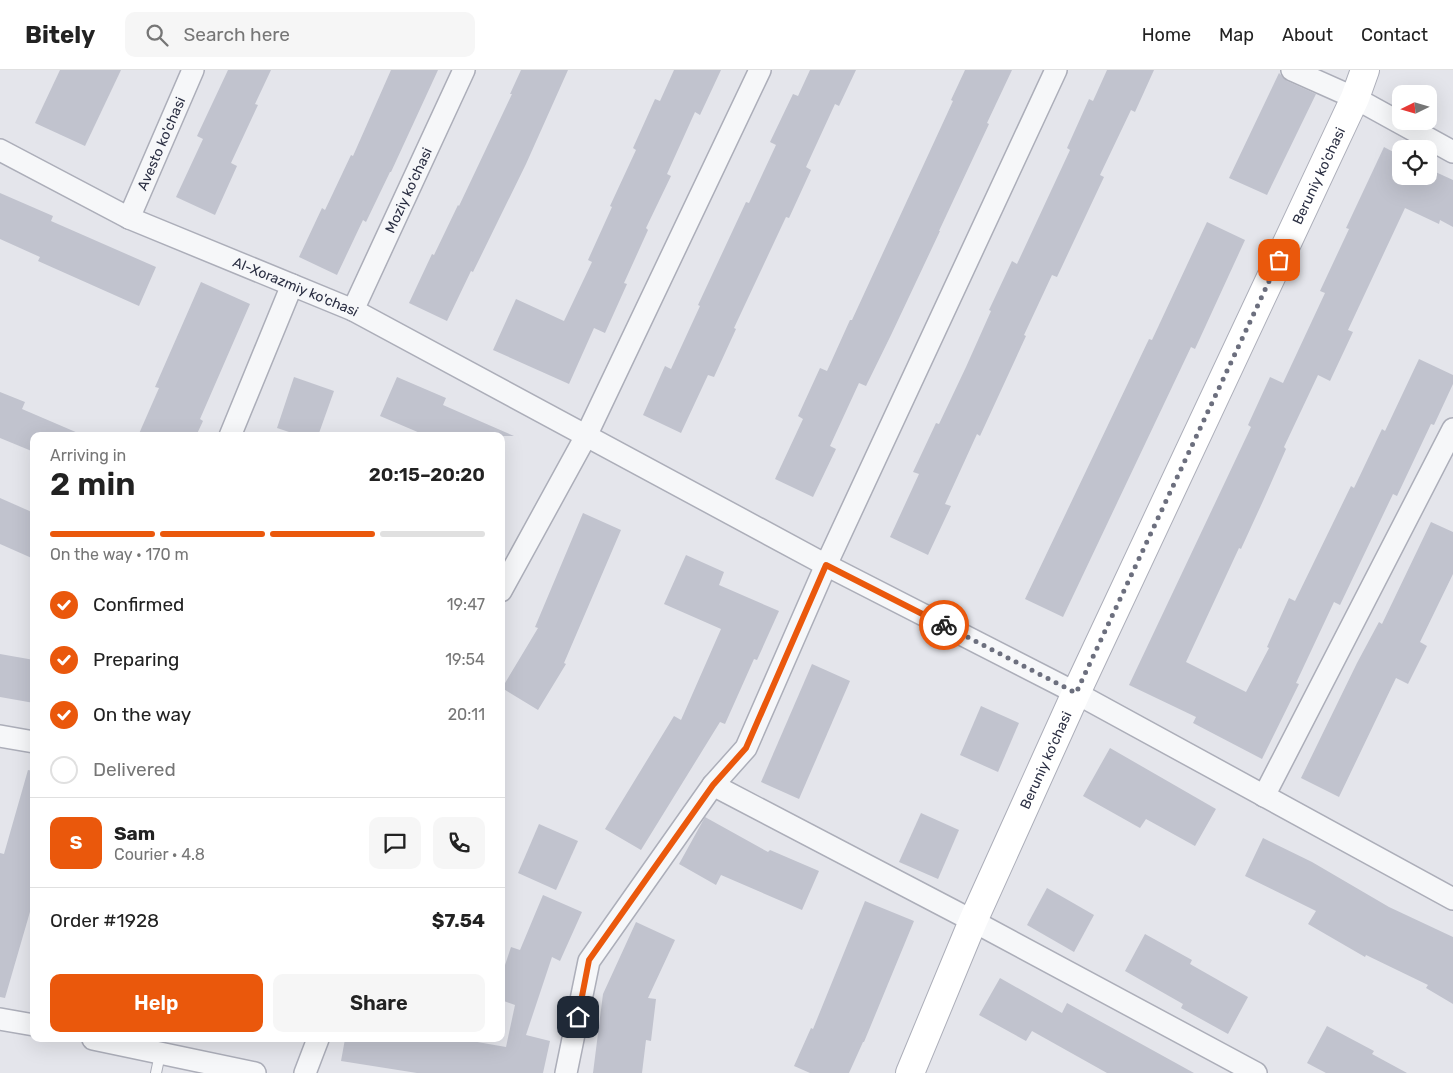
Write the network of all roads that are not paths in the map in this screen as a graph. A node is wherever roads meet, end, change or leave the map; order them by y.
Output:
1 (193, 70) edge
2 (464, 70) edge
3 (760, 70) edge
4 (1056, 70) edge
5 (1292, 70) edge
6 (1365, 70) edge
7 (1355, 98) junction
8 (0, 150) edge
9 (1453, 152) edge
10 (129, 218) junction
11 (292, 285) junction
12 (353, 310) junction
13 (1453, 430) edge
14 (232, 432) edge
15 (586, 436) junction
16 (826, 565) junction
17 (505, 584) edge
18 (1076, 693) junction
19 (0, 736) edge
20 (30, 741) edge
21 (713, 785) junction
22 (1264, 796) junction
23 (1453, 898) edge
24 (973, 921) junction
25 (0, 1019) edge
26 (30, 1025) edge
27 (101, 1042) edge
28 (317, 1042) edge
29 (158, 1063) edge
30 (255, 1073) edge
31 (305, 1073) edge
32 (566, 1073) edge
33 (910, 1073) edge
34 (1256, 1073) edge

1 - 10 street, Avesto ko'chasi
2 - 12 street, Moziy ko‘chasi
3 - 15 street
4 - 16 street
5 - 7 street
6 - 7 street, Beruniy ko'chasi
7 - 9 street
7 - 18 street, Beruniy ko'chasi
8 - 10 street, Al-Xorazmiy ko'chasi
10 - 11 street, Al-Xorazmiy ko'chasi
11 - 12 street, Al-Xorazmiy ko'chasi
11 - 14 street
12 - 15 street, Al-Xorazmiy ko'chasi
13 - 22 street
15 - 16 street, Al-Xorazmiy ko'chasi
15 - 17 street
16 - 18 street, Al-Xorazmiy ko'chasi
16 - 21 street
18 - 22 street, Al-Xorazmiy ko'chasi
18 - 24 street, Beruniy ko'chasi
19 - 20 street
21 - 24 street
21 - 32 street
22 - 23 street, Al-Xorazmiy ko'chasi
24 - 33 street, Beruniy ko'chasi
24 - 34 street
25 - 26 street
27 - 29 street
28 - 31 street
29 - 30 street

